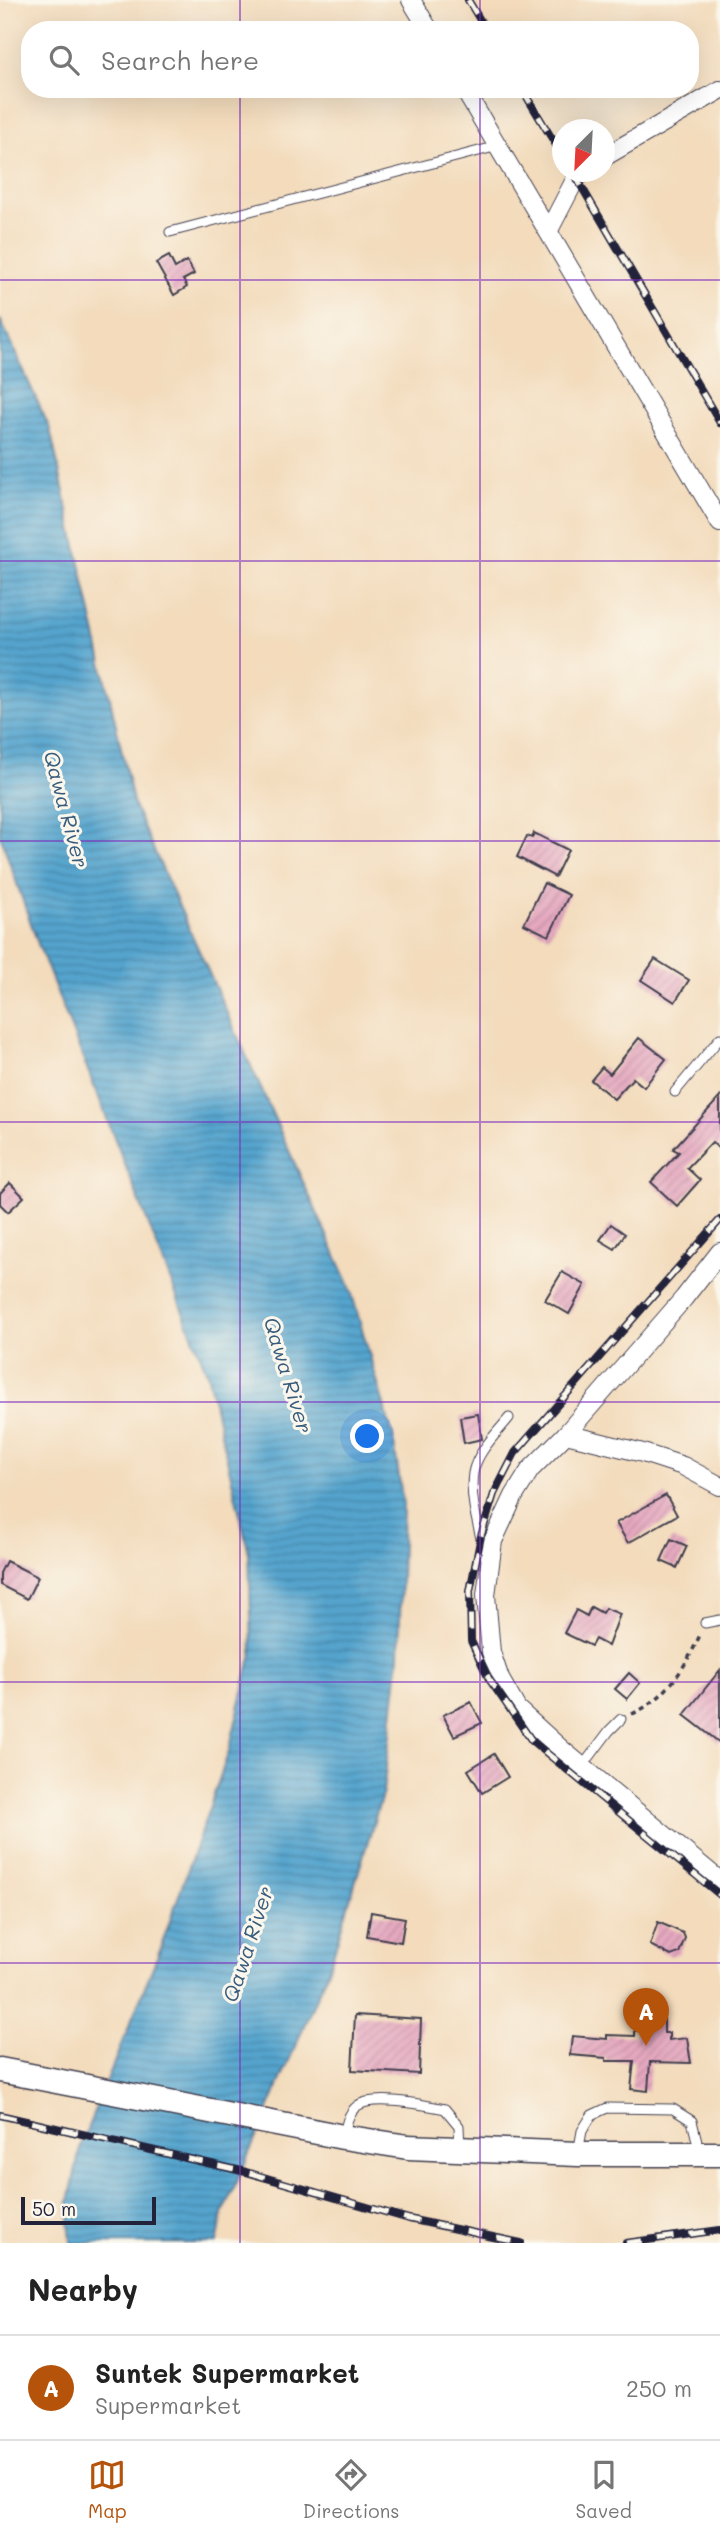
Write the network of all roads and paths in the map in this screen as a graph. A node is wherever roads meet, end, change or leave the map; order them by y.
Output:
1 (411, 0) edge
2 (424, 21) edge
3 (720, 90) edge
4 (469, 98) edge
5 (498, 146) junction
6 (615, 151) edge
7 (574, 182) edge
8 (549, 230) junction
9 (170, 232) dead end
10 (720, 523) edge
11 (720, 1038) edge
12 (675, 1092) dead end
13 (720, 1252) edge
14 (509, 1419) dead end
15 (566, 1434) junction
16 (720, 1486) edge
17 (488, 1567) junction
18 (720, 1620) edge
19 (705, 1623) joint
20 (621, 1719) joint
21 (582, 1767) junction
22 (720, 1881) edge
23 (0, 2070) edge
24 (343, 2137) junction
25 (460, 2151) junction
26 (578, 2154) junction
27 (710, 2154) edge

1 - 2 street
3 - 6 street
4 - 5 street
5 - 8 street
5 - 9 lane
7 - 8 street
8 - 10 street
11 - 12 lane
13 - 15 street
14 - 17 lane
15 - 16 street
15 - 17 street
17 - 21 street
18 - 19 lane
19 - 20 path
20 - 21 lane
21 - 22 street
23 - 24 main road
24 - 25 main road
24 - 25 lane
25 - 26 main road
26 - 27 main road
26 - 27 lane

